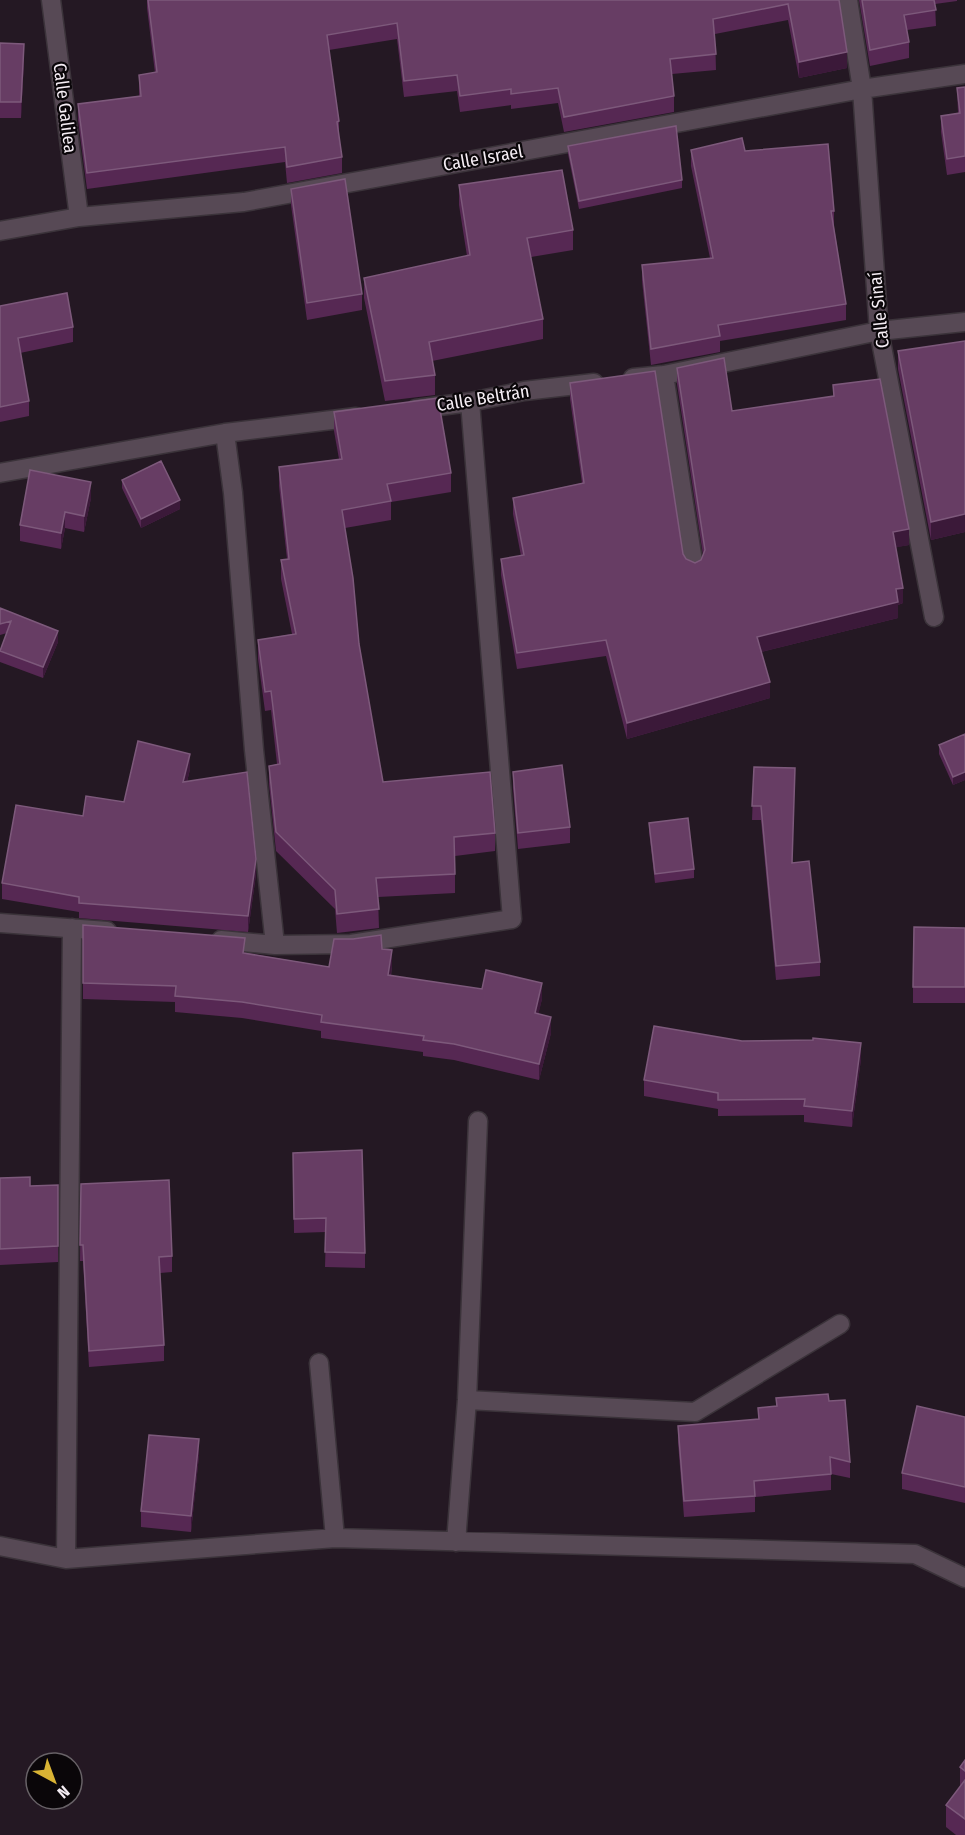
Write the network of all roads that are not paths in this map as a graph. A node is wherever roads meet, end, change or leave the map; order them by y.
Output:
1 (51, 0) edge
2 (848, 0) edge
3 (965, 74) edge
4 (862, 89) junction
5 (79, 217) junction
6 (0, 231) edge
7 (965, 322) edge
8 (879, 331) junction
9 (663, 375) junction
10 (470, 402) junction
11 (400, 411) edge
12 (376, 414) edge
13 (225, 433) junction
14 (0, 473) edge
15 (694, 568) edge
16 (934, 617) dead end
17 (0, 922) edge
18 (72, 928) junction
19 (128, 933) edge
20 (207, 939) edge
21 (275, 945) junction
22 (478, 1121) dead end
23 (840, 1324) dead end
24 (319, 1363) dead end
25 (467, 1400) junction
26 (335, 1538) junction
27 (456, 1542) junction
28 (0, 1546) edge
29 (66, 1559) junction
30 (965, 1578) edge

1 - 5 street, Calle Galilea
2 - 4 street, Calle Sinaí
3 - 4 street, Calle Israel
4 - 5 street, Calle Israel
4 - 8 street, Calle Sinaí
5 - 6 street, Calle Israel
7 - 8 street, Calle Beltrán
8 - 9 street, Calle Beltrán
8 - 16 street, Calle Sinaí
9 - 10 street, Calle Beltrán
9 - 15 street
10 - 11 street, Calle Beltrán
10 - 21 street
12 - 13 street
13 - 14 street
13 - 21 street
17 - 18 street
18 - 19 street
18 - 29 street
20 - 21 street
22 - 25 street
23 - 25 street
24 - 26 street
25 - 27 street
26 - 27 street
26 - 29 street
27 - 30 street
28 - 29 street

